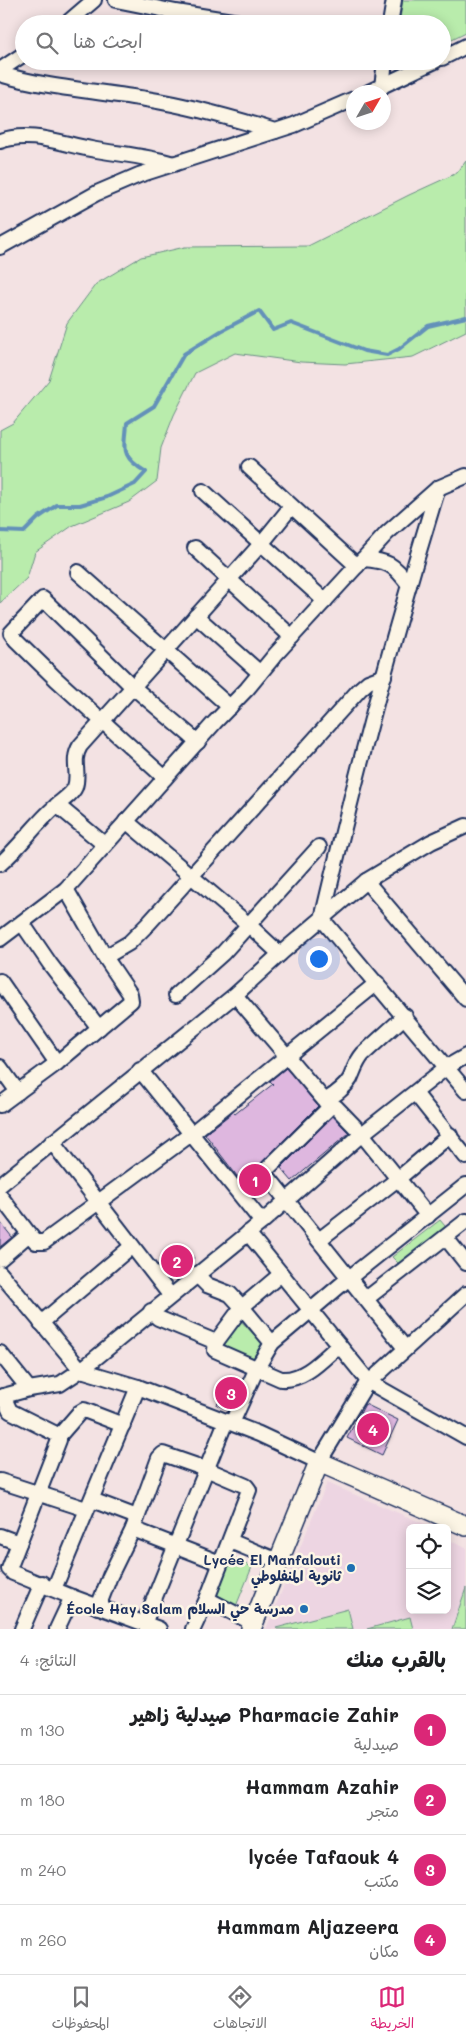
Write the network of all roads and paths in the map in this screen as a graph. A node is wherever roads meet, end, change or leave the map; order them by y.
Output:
1 (94, 0) edge
2 (116, 0) edge
3 (394, 0) edge
4 (76, 15) edge
5 (195, 15) edge
6 (392, 15) edge
7 (466, 46) edge
8 (451, 54) edge
9 (15, 61) edge
10 (382, 70) edge
11 (417, 70) edge
12 (0, 72) edge
13 (378, 85) edge
14 (386, 85) edge
15 (346, 103) edge
16 (275, 131) junction
17 (0, 140) edge
18 (174, 164) junction
19 (0, 248) edge
20 (249, 467) dead end
21 (466, 476) edge
22 (438, 488) junction
23 (203, 491) dead end
24 (292, 507) junction
25 (261, 544) junction
26 (195, 548) dead end
27 (360, 563) junction
28 (78, 572) dead end
29 (228, 580) junction
30 (409, 585) junction
31 (325, 601) junction
32 (196, 616) junction
33 (292, 637) junction
34 (166, 650) junction
35 (260, 673) junction
36 (384, 676) junction
37 (133, 687) junction
38 (230, 707) junction
39 (102, 721) junction
40 (198, 742) junction
41 (165, 778) junction
42 (57, 805) junction
43 (126, 821) junction
44 (466, 826) edge
45 (105, 845) junction
46 (319, 848) dead end
47 (0, 864) edge
48 (190, 875) junction
49 (366, 881) junction
50 (66, 889) junction
51 (322, 919) junction
52 (22, 923) junction
53 (249, 925) junction
54 (0, 939) edge
55 (280, 954) junction
56 (105, 957) junction
57 (0, 981) edge
58 (377, 983) junction
59 (176, 995) dead end
60 (235, 995) junction
61 (466, 999) edge
62 (405, 1016) junction
63 (99, 1028) junction
64 (286, 1056) junction
65 (466, 1056) edge
66 (57, 1063) junction
67 (0, 1067) edge
68 (447, 1067) junction
69 (140, 1070) junction
70 (466, 1091) edge
71 (18, 1092) junction
72 (414, 1093) junction
73 (328, 1104) junction
74 (0, 1105) edge
75 (191, 1134) junction
76 (362, 1134) junction
77 (450, 1136) junction
78 (52, 1142) junction
79 (466, 1157) edge
80 (399, 1178) junction
81 (466, 1184) edge
82 (0, 1185) edge
83 (0, 1196) edge
84 (286, 1200) junction
85 (98, 1202) junction
86 (428, 1216) junction
87 (466, 1221) edge
88 (262, 1222) junction
89 (248, 1233) junction
90 (29, 1234) junction
91 (446, 1238) junction
92 (319, 1240) junction
93 (132, 1246) junction
94 (0, 1259) edge
95 (466, 1263) edge
96 (0, 1273) edge
97 (196, 1274) junction
98 (281, 1274) junction
99 (349, 1278) junction
100 (466, 1294) edge
101 (170, 1295) junction
102 (366, 1299) junction
103 (242, 1307) junction
104 (151, 1311) junction
105 (311, 1311) junction
106 (42, 1323) junction
107 (216, 1342) junction
108 (272, 1343) junction
109 (339, 1345) junction
110 (406, 1348) junction
111 (0, 1352) edge
112 (257, 1368) junction
113 (80, 1370) junction
114 (369, 1382) junction
115 (138, 1387) junction
116 (29, 1389) junction
117 (2, 1397) edge
118 (229, 1422) junction
119 (123, 1425) junction
120 (59, 1436) junction
121 (466, 1437) edge
122 (319, 1462) junction
123 (206, 1469) junction
124 (0, 1481) edge
125 (39, 1493) junction
126 (89, 1504) junction
127 (135, 1523) junction
128 (466, 1526) edge
129 (0, 1536) edge
130 (230, 1541) junction
131 (20, 1543) junction
132 (177, 1546) junction
133 (278, 1561) junction
134 (220, 1563) junction
135 (48, 1586) junction
136 (72, 1597) junction
137 (207, 1599) junction
138 (98, 1607) junction
139 (252, 1626) edge
140 (152, 1627) edge
141 (22, 1629) edge
142 (57, 1629) edge
143 (193, 1629) edge

1 - 4 street
2 - 5 street
3 - 6 street
7 - 8 street
9 - 12 street
10 - 13 street
11 - 14 street
12 - 16 street
15 - 16 street
16 - 18 street
17 - 18 street
18 - 19 street
20 - 24 street
21 - 22 street
22 - 27 street
22 - 30 street
23 - 25 street
24 - 25 street
24 - 27 street
25 - 29 street
25 - 31 street
26 - 29 street
27 - 30 street
27 - 31 street
28 - 34 street
29 - 32 street
29 - 33 street
30 - 36 street
31 - 33 street
32 - 34 street
32 - 35 street
33 - 35 street
34 - 37 street
34 - 38 street
35 - 38 street
36 - 48 street
36 - 51 street
37 - 39 street
37 - 39 street
37 - 40 street
38 - 40 street
39 - 41 street
39 - 42 street
40 - 41 street
41 - 43 street
42 - 45 street
42 - 47 street
43 - 45 street
43 - 48 street
44 - 49 street
45 - 50 street
46 - 53 street
48 - 53 street
48 - 56 street
49 - 51 street
49 - 61 street
50 - 52 street
50 - 56 street
51 - 55 street
51 - 58 street
52 - 54 street
52 - 63 street
53 - 55 street
53 - 59 street
55 - 60 street
56 - 63 street
57 - 66 street
58 - 62 street
58 - 64 street
60 - 64 street
60 - 69 street
62 - 68 street
62 - 73 street
63 - 66 street
64 - 73 street
64 - 75 street
65 - 68 street
66 - 71 street
67 - 71 street
68 - 70 street
68 - 72 street
69 - 75 street
69 - 78 street
71 - 74 street
72 - 76 street
72 - 77 street
73 - 76 street
73 - 84 street
75 - 85 street
75 - 88 street
76 - 80 street
76 - 84 street
77 - 79 street
77 - 80 street
78 - 82 street
78 - 85 street
80 - 86 street
80 - 92 street
81 - 86 street
83 - 90 street
84 - 88 street
84 - 92 street
85 - 90 street
85 - 93 street
86 - 99 street
87 - 91 street
88 - 89 street
89 - 97 street
89 - 98 street
90 - 94 street
91 - 95 street
91 - 102 street
92 - 99 street
93 - 101 street
93 - 106 street
96 - 106 street
97 - 101 street
97 - 103 street
98 - 103 street
98 - 105 street
99 - 102 street
99 - 105 street
100 - 110 street
101 - 104 street
102 - 110 street
103 - 107 street
103 - 108 street
104 - 107 street
104 - 113 street
105 - 108 street
105 - 109 street
106 - 113 street
107 - 112 street
108 - 112 street
109 - 112 street
109 - 114 street
110 - 114 street
111 - 116 street
112 - 118 street
113 - 115 street
113 - 116 street
114 - 121 street
114 - 122 street
115 - 118 street
115 - 119 street
116 - 117 street
117 - 120 street
118 - 122 street
118 - 123 street
119 - 120 street
119 - 126 street
120 - 125 street
122 - 128 street
122 - 133 street
123 - 127 street
123 - 130 street
123 - 132 street
124 - 125 street
125 - 126 street
125 - 131 street
126 - 127 street
126 - 135 street
127 - 132 street
127 - 138 street
129 - 131 street
130 - 133 street
130 - 134 street
131 - 135 street
132 - 134 street
132 - 140 street
133 - 139 street
134 - 137 street
135 - 136 street
135 - 141 street
136 - 138 street
136 - 142 street
137 - 139 street
137 - 143 street
138 - 140 street

